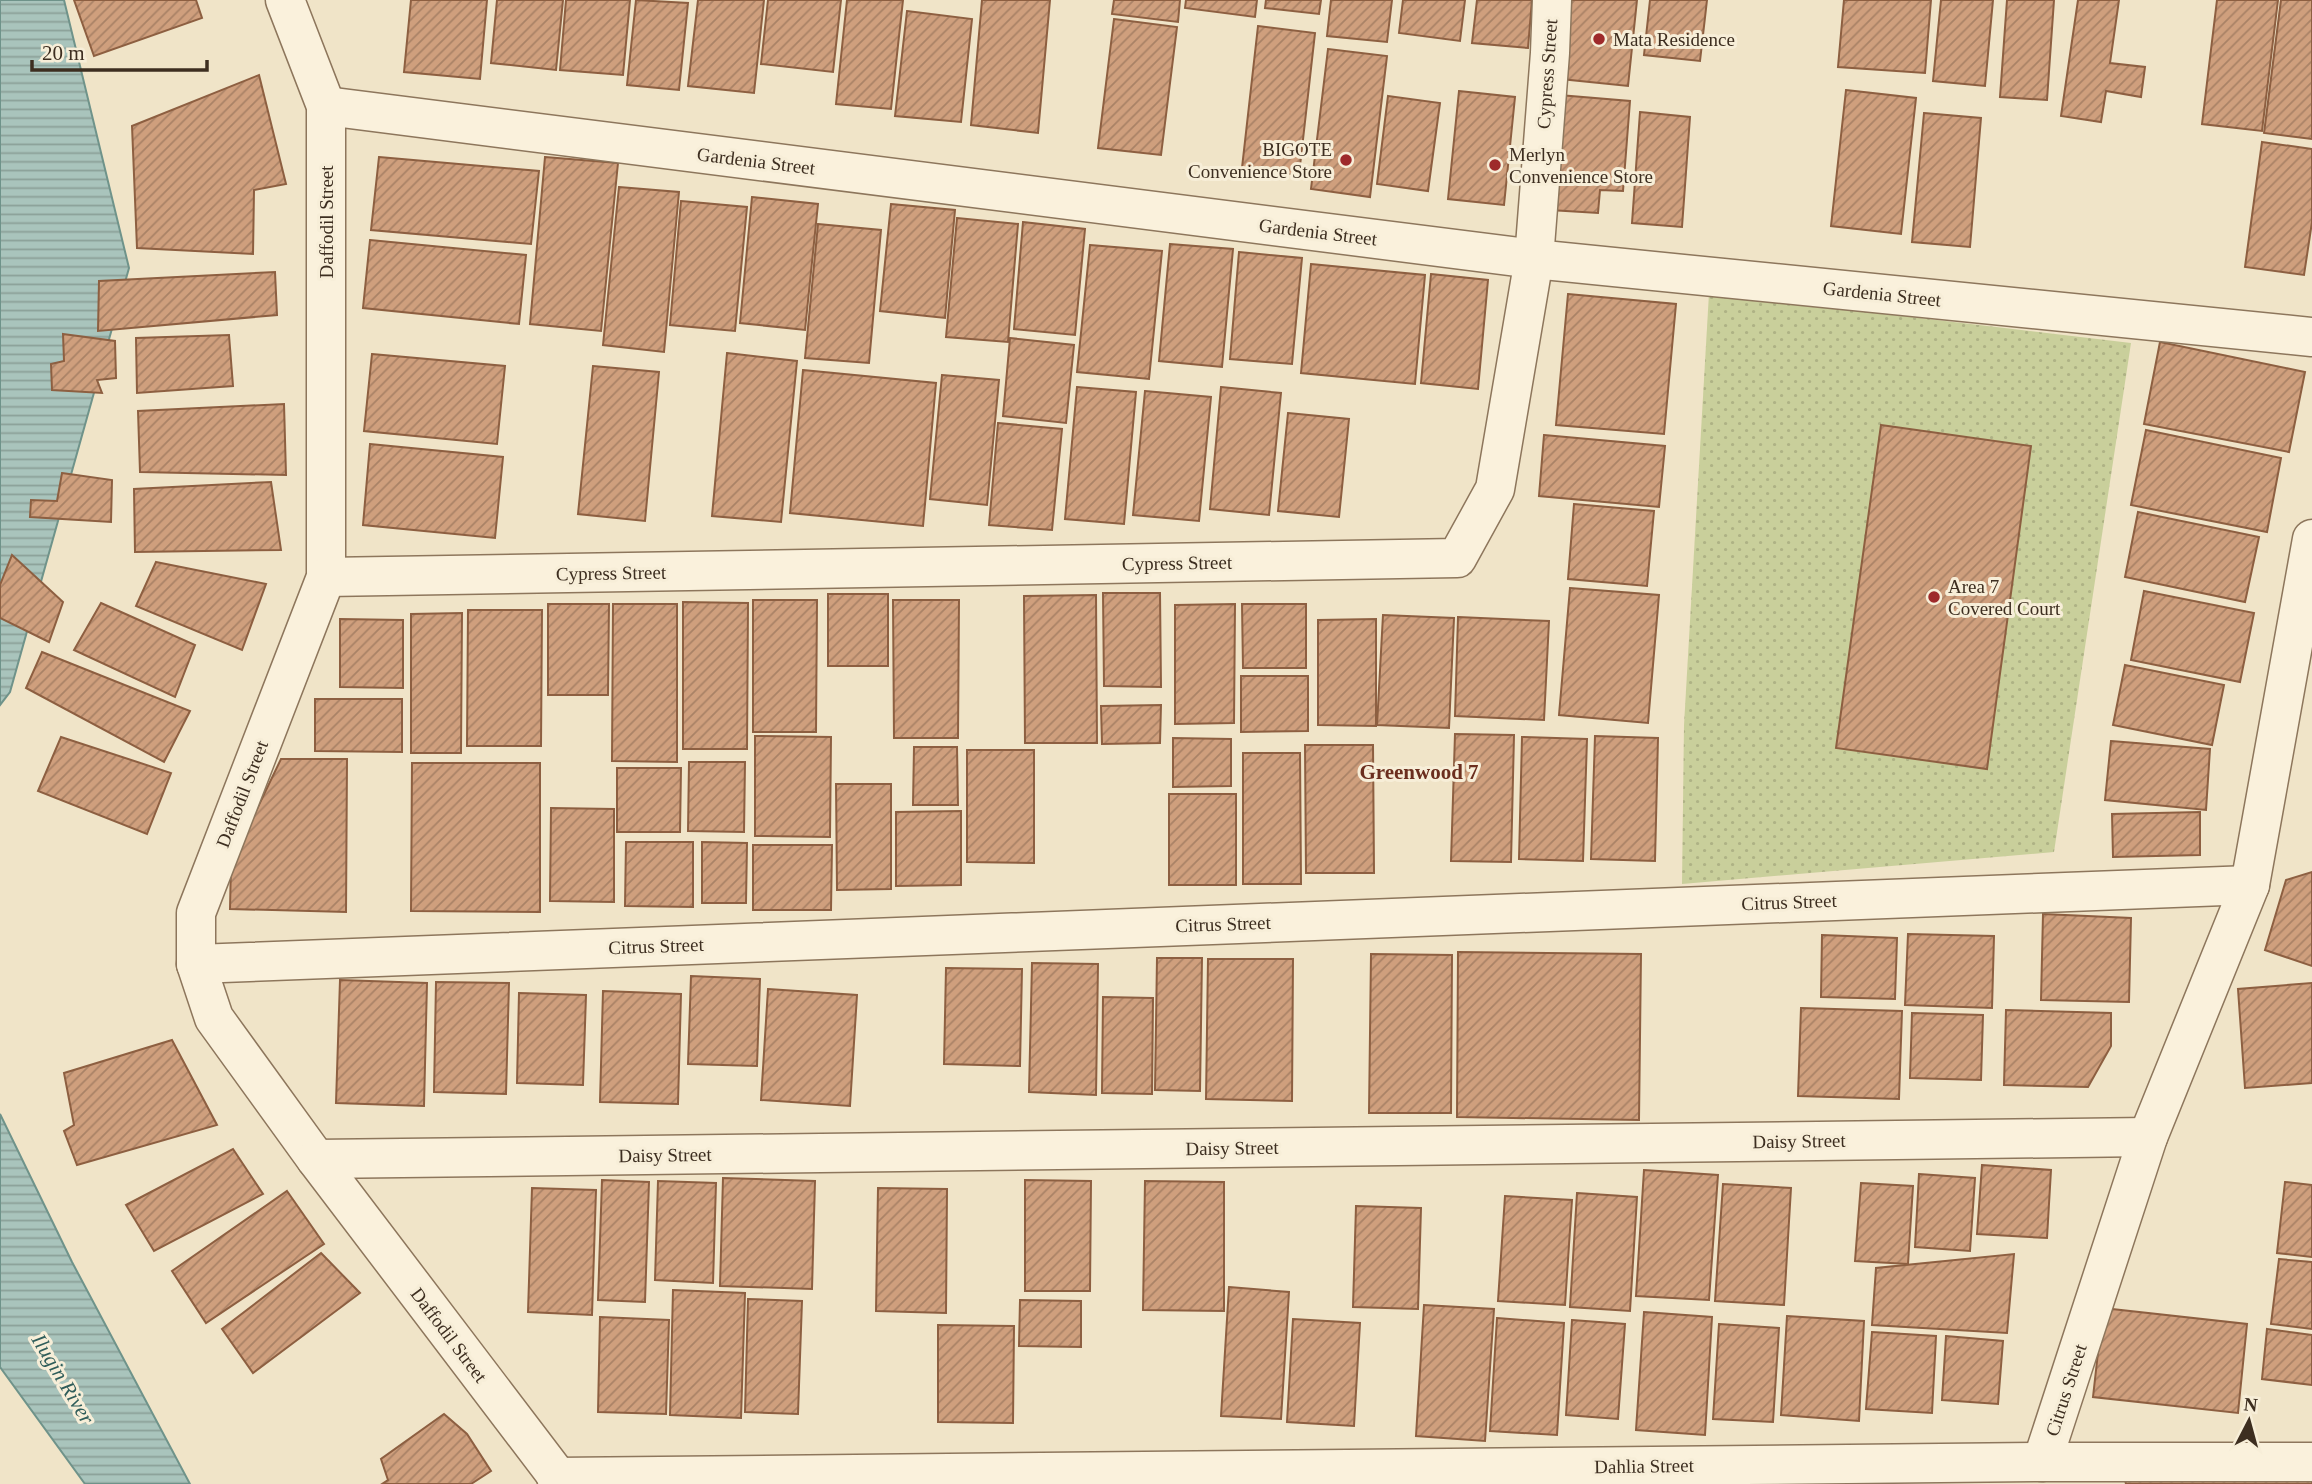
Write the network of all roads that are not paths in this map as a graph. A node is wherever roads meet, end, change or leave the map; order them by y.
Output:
1 (285, 0) edge
2 (1552, 0) edge
3 (326, 106) junction
4 (1534, 260) junction
5 (2312, 337) edge
6 (2312, 539) edge
7 (326, 578) junction
8 (2250, 885) junction
9 (196, 964) junction
10 (2148, 1137) junction
11 (316, 1159) junction
12 (2042, 1462) junction
13 (2312, 1462) edge
14 (559, 1480) edge

1 - 3 street, Daffodil Street
2 - 4 street, Cypress Street
3 - 4 street, Gardenia Street
3 - 7 street, Daffodil Street
4 - 5 street, Gardenia Street
4 - 7 street, Cypress Street
6 - 8 street, Citrus Street
7 - 9 street, Daffodil Street
8 - 9 street, Citrus Street
8 - 10 street, Citrus Street
9 - 11 street, Daffodil Street
10 - 11 street, Daisy Street
10 - 12 street, Citrus Street
11 - 14 street, Daffodil Street
12 - 13 street, Dahlia Street
12 - 14 street, Dahlia Street

